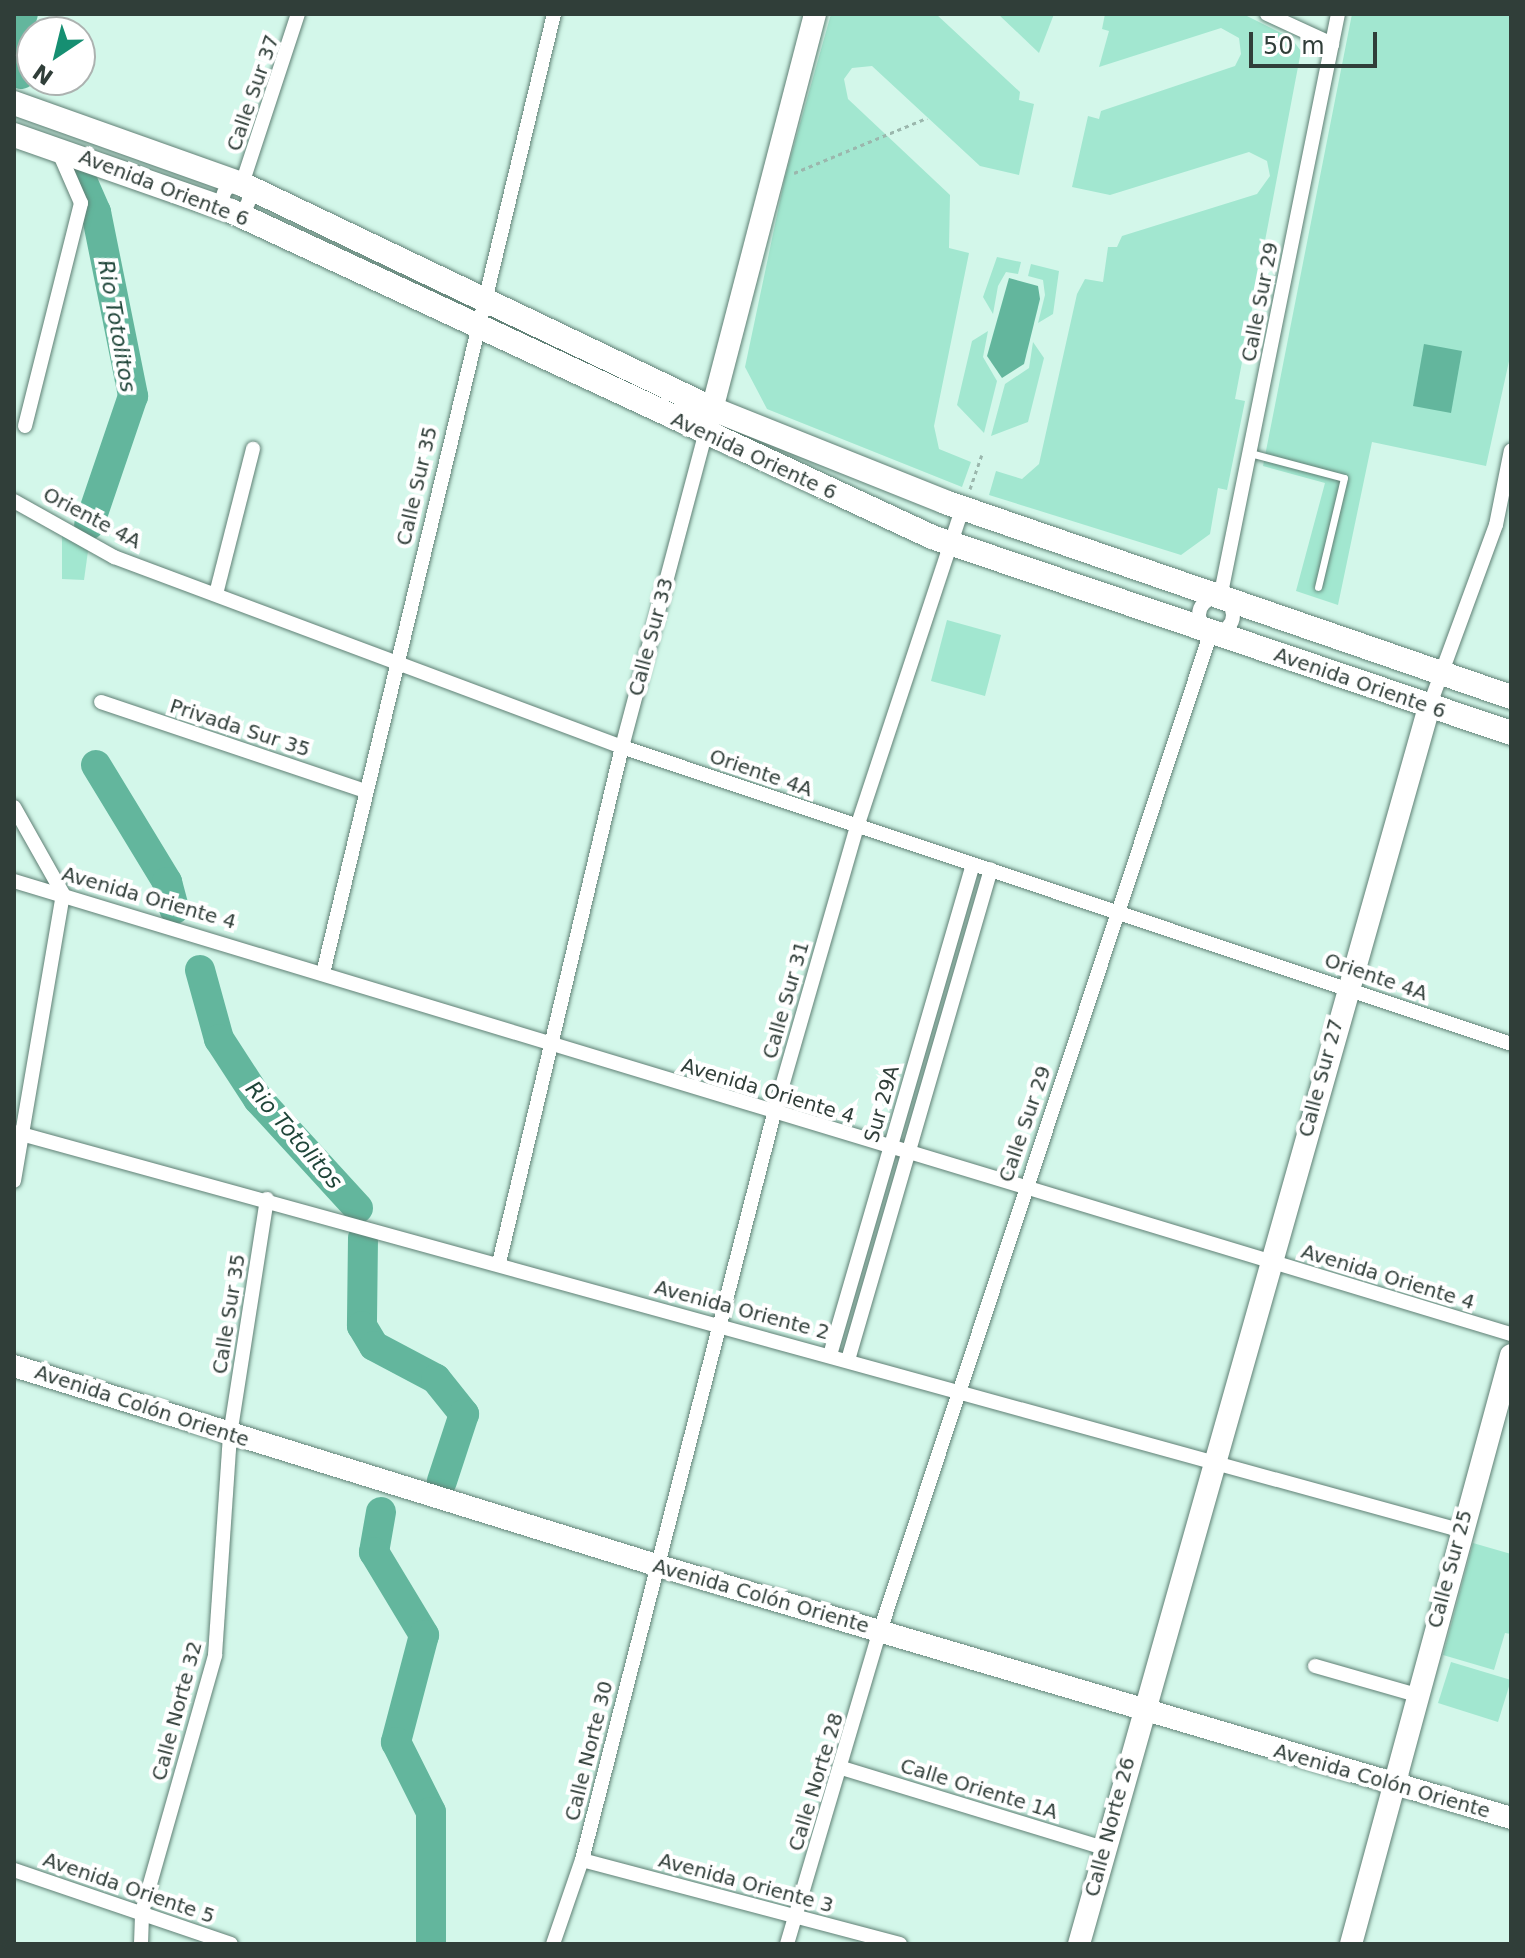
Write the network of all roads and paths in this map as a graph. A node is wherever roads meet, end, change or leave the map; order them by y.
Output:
1 (298, 14) edge
2 (554, 14) edge
3 (815, 14) edge
4 (1267, 14) edge
5 (1338, 14) edge
6 (1332, 44) junction
7 (14, 103) edge
8 (927, 118) dead end
9 (14, 135) edge
10 (57, 148) junction
11 (785, 177) dead end
12 (242, 184) junction
13 (231, 211) junction
14 (481, 297) junction
15 (474, 323) junction
16 (713, 409) junction
17 (25, 426) dead end
18 (705, 434) junction
19 (253, 449) dead end
20 (1511, 450) edge
21 (1250, 453) junction
22 (982, 455) dead end
23 (14, 501) edge
24 (954, 504) junction
25 (941, 541) junction
26 (1318, 587) dead end
27 (216, 594) junction
28 (1220, 598) junction
29 (1211, 632) junction
30 (398, 659) junction
31 (1438, 674) junction
32 (1511, 697) edge
33 (101, 702) dead end
34 (1429, 707) junction
35 (1511, 733) edge
36 (622, 747) junction
37 (366, 791) junction
38 (14, 807) edge
39 (857, 827) junction
40 (973, 864) junction
41 (991, 869) junction
42 (14, 881) edge
43 (63, 894) junction
44 (1118, 912) junction
45 (324, 969) junction
46 (1346, 988) junction
47 (551, 1044) junction
48 (1511, 1044) edge
49 (774, 1114) junction
50 (18, 1133) edge
51 (889, 1150) junction
52 (905, 1154) junction
53 (14, 1181) edge
54 (1026, 1186) junction
55 (267, 1199) junction
56 (499, 1263) junction
57 (1272, 1263) junction
58 (720, 1326) junction
59 (1511, 1334) edge
60 (830, 1355) junction
61 (1511, 1355) edge
62 (848, 1360) junction
63 (14, 1366) edge
64 (960, 1390) junction
65 (230, 1435) junction
66 (1217, 1462) junction
67 (1459, 1530) junction
68 (656, 1565) junction
69 (880, 1631) junction
70 (1315, 1666) dead end
71 (1417, 1695) junction
72 (1143, 1711) junction
73 (842, 1768) junction
74 (1394, 1784) junction
75 (1511, 1818) edge
76 (1104, 1848) junction
77 (582, 1860) junction
78 (14, 1870) edge
79 (142, 1912) junction
80 (796, 1916) junction
81 (141, 1944) edge
82 (231, 1944) edge
83 (553, 1944) edge
84 (787, 1944) edge
85 (900, 1944) edge
86 (1079, 1944) edge
87 (1351, 1944) edge

1 - 12 street, Calle Sur 37
2 - 14 street, Calle Sur 35
3 - 16 street, Calle Sur 33
4 - 6 street
5 - 6 street, Calle Sur 29
6 - 21 street, Calle Sur 29
7 - 12 main road, Avenida Oriente 6
8 - 11 path
9 - 10 main road, Avenida Oriente 6
10 - 13 main road, Avenida Oriente 6
10 - 17 street
12 - 13 street, Calle Sur 37
12 - 14 main road, Avenida Oriente 6
13 - 15 main road, Avenida Oriente 6
14 - 15 street, Calle Sur 35
14 - 16 main road, Avenida Oriente 6
15 - 18 main road, Avenida Oriente 6
15 - 30 street, Calle Sur 35
16 - 18 street, Calle Sur 33
16 - 24 main road, Avenida Oriente 6
18 - 25 main road, Avenida Oriente 6
18 - 36 street, Calle Sur 33
19 - 27 street
20 - 31 street, Calle Sur 27
21 - 26 lane
21 - 28 street, Calle Sur 29
22 - 24 path
23 - 27 street, Oriente 4A
24 - 25 main road
24 - 28 main road, Avenida Oriente 6
25 - 29 main road, Avenida Oriente 6
25 - 39 street, Calle Sur 31
27 - 30 street, Oriente 4A
28 - 29 street
28 - 29 street
28 - 31 main road, Avenida Oriente 6
29 - 34 main road, Avenida Oriente 6
29 - 44 street, Calle Sur 29
30 - 36 street, Oriente 4A
30 - 37 street, Calle Sur 35
31 - 32 main road, Avenida Oriente 6
31 - 34 street, Calle Sur 27
33 - 37 street, Privada Sur 35
34 - 35 main road, Avenida Oriente 6
34 - 46 street, Calle Sur 27
36 - 39 street, Oriente 4A
36 - 47 street, Calle Sur 33
37 - 45 street, Calle Sur 35
38 - 43 street
39 - 40 street, Oriente 4A
39 - 49 street, Calle Sur 31
40 - 41 street, Oriente 4A
40 - 51 street, Sur 29A
41 - 44 street, Oriente 4A
41 - 52 street, Sur 29A
42 - 43 street, Avenida Oriente 4
43 - 45 street, Avenida Oriente 4
43 - 50 street
44 - 46 street, Oriente 4A
44 - 54 street, Calle Sur 29
45 - 47 street, Avenida Oriente 4
46 - 48 street, Oriente 4A
46 - 57 street, Calle Sur 27
47 - 49 street, Avenida Oriente 4
47 - 56 street, Calle Sur 33
49 - 51 street, Avenida Oriente 4
49 - 58 street, Calle Sur 31
50 - 53 street
50 - 55 street, Avenida Oriente 2
51 - 52 street, Avenida Oriente 4
51 - 60 street, Sur 29A
52 - 54 street, Avenida Oriente 4
52 - 62 street, Sur 29A
54 - 57 street, Avenida Oriente 4
54 - 64 street, Calle Sur 29
55 - 56 street, Avenida Oriente 2
55 - 65 street, Calle Sur 35
56 - 58 street, Avenida Oriente 2
57 - 59 street, Avenida Oriente 4
57 - 66 street, Calle Sur 27
58 - 60 street, Avenida Oriente 2
58 - 68 street, Calle Sur 31
60 - 62 street, Avenida Oriente 2
61 - 67 street, Calle Sur 25
62 - 64 street, Avenida Oriente 2
63 - 65 street, Avenida Colón Oriente
64 - 66 street, Avenida Oriente 2
64 - 69 street, Calle Sur 29
65 - 68 street, Avenida Colón Oriente
65 - 79 street, Calle Norte 32
66 - 67 street, Avenida Oriente 2
66 - 72 street, Calle Sur 27
67 - 71 street, Calle Sur 25
68 - 69 street, Avenida Colón Oriente
68 - 77 street, Calle Norte 30
69 - 72 street, Avenida Colón Oriente
69 - 73 street, Calle Norte 28
70 - 71 street
71 - 74 street, Calle Sur 25
72 - 74 street, Avenida Colón Oriente
72 - 76 street, Calle Norte 26
73 - 76 street, Calle Oriente 1A
73 - 80 street, Calle Norte 28
74 - 75 street, Avenida Colón Oriente
74 - 87 street, Calle Sur 25
76 - 86 street, Calle Norte 26
77 - 80 street, Avenida Oriente 3
77 - 83 street, Calle Norte 30
78 - 79 street, Avenida Oriente 5
79 - 81 street, Calle Norte 32
79 - 82 street, Avenida Oriente 5
80 - 84 street, Calle Norte 28
80 - 85 street, Avenida Oriente 3

